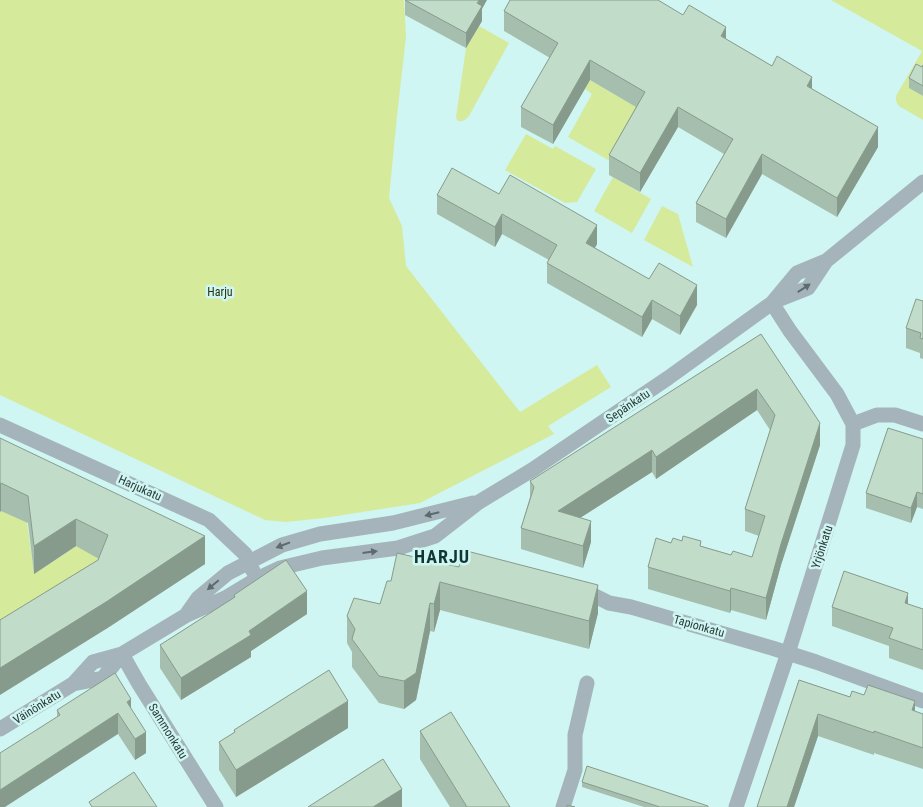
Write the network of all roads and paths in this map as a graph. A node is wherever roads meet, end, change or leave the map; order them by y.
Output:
1 (923, 182) edge
2 (772, 303) junction
3 (0, 424) edge
4 (853, 424) junction
5 (923, 424) edge
6 (479, 502) junction
7 (249, 562) junction
8 (257, 579) junction
9 (565, 587) edge
10 (185, 616) junction
11 (788, 653) junction
12 (122, 654) junction
13 (587, 683) dead end
14 (923, 701) edge
15 (0, 729) edge
16 (216, 807) edge
17 (563, 807) edge
18 (736, 807) edge

1 - 2 street, Sepänkatu
2 - 4 street
2 - 6 street, Sepänkatu
3 - 7 street, Harjukatu
4 - 5 street
4 - 11 street, Yrjönkatu
6 -> 7 street, Sepänkatu
8 -> 6 street, Sepänkatu
7 - 8 street, Harjukatu
7 -> 10 street, Väinönkatu
8 - 10 street, Väinönkatu
9 - 11 street, Tapionkatu
10 - 12 street, Väinönkatu
11 - 14 street, Tapionkatu
11 - 18 street, Yrjönkatu
12 - 15 street, Väinönkatu
12 - 16 street, Sammonkatu
13 - 17 street

